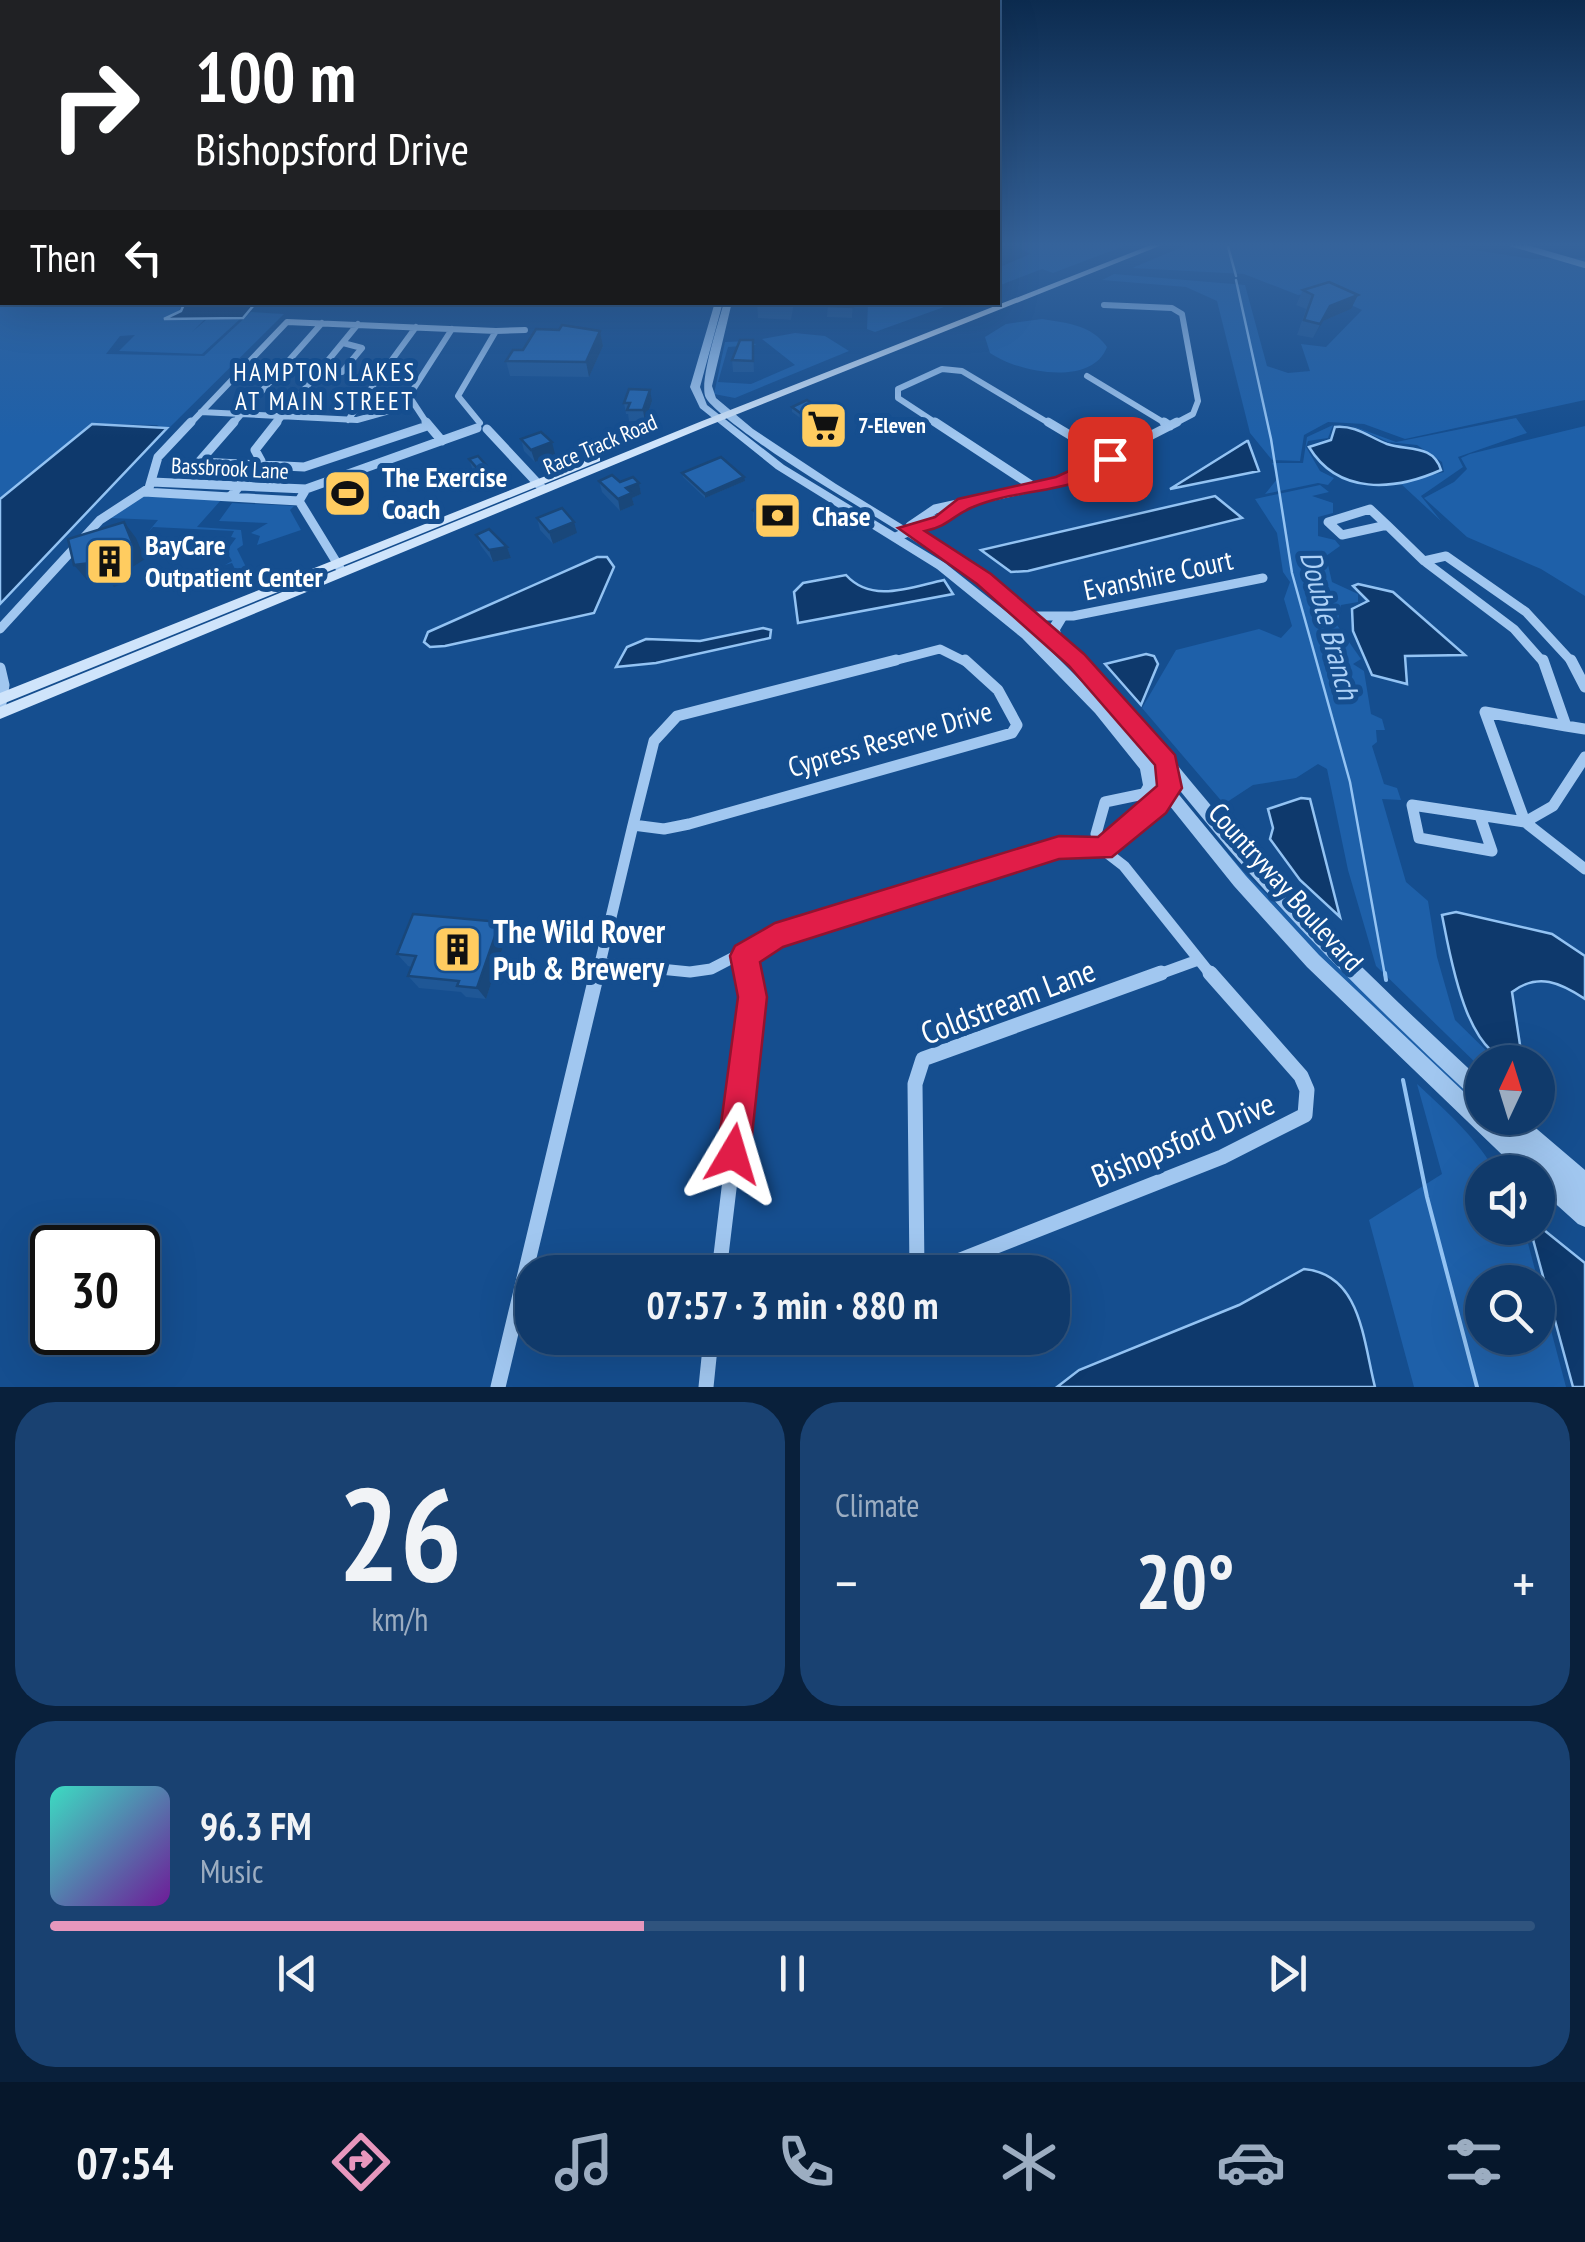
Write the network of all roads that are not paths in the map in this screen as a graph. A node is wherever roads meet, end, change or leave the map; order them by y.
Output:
1 (716, 308) edge
2 (727, 308) edge
3 (976, 308) edge
4 (996, 308) edge
5 (1166, 308) edge
6 (322, 323) junction
7 (358, 324) junction
8 (416, 327) junction
9 (452, 329) junction
10 (496, 331) junction
11 (522, 331) dead end
12 (343, 343) junction
13 (862, 353) junction
14 (886, 354) junction
15 (318, 374) junction
16 (832, 376) junction
17 (1087, 376) dead end
18 (410, 406) junction
19 (201, 412) junction
20 (242, 414) junction
21 (721, 414) junction
22 (283, 416) junction
23 (348, 420) junction
24 (427, 426) junction
25 (1170, 426) junction
26 (482, 427) junction
27 (442, 441) junction
28 (1110, 459) junction
29 (254, 466) junction
30 (152, 482) junction
31 (240, 486) junction
32 (542, 487) junction
33 (306, 488) junction
34 (1034, 488) junction
35 (143, 492) junction
36 (230, 497) junction
37 (299, 501) junction
38 (1387, 524) junction
39 (905, 530) junction
40 (1424, 561) junction
41 (341, 569) junction
42 (1263, 578) dead end
43 (962, 581) junction
44 (1027, 614) junction
45 (1061, 620) junction
46 (0, 628) edge
47 (1043, 628) junction
48 (1059, 643) junction
49 (1038, 645) junction
50 (0, 668) edge
51 (1585, 687) edge
52 (0, 705) edge
53 (1566, 726) junction
54 (1585, 729) edge
55 (1166, 762) junction
56 (1584, 762) edge
57 (1145, 766) joint
58 (1156, 797) junction
59 (1480, 816) junction
60 (1525, 822) junction
61 (633, 825) junction
62 (1102, 849) junction
63 (1585, 869) edge
64 (1283, 898) junction
65 (745, 956) junction
66 (1198, 960) junction
67 (600, 963) junction
68 (1429, 1076) junction
69 (1465, 1076) edge
70 (1465, 1101) edge
71 (1507, 1135) edge
72 (1530, 1135) edge
73 (1515, 1155) edge
74 (1585, 1183) edge
75 (1555, 1191) edge
76 (1585, 1204) edge
77 (1585, 1218) edge
78 (721, 1255) edge
79 (917, 1255) edge
80 (973, 1255) edge
81 (709, 1355) edge
82 (498, 1387) edge
83 (706, 1387) edge

1 - 21 street
2 - 21 street
3 - 13 main road, Race Track Road
4 - 14 main road, Race Track Road
5 - 25 street
6 - 7 street
6 - 19 street
6 - 20 street
7 - 8 street
7 - 12 street
8 - 9 street
8 - 23 street
9 - 10 street
9 - 18 street
10 - 11 street
10 - 26 street
12 - 15 street
12 - 15 street
13 - 14 main road
13 - 16 main road
13 - 21 main road, Race Track Road
14 - 16 main road, Race Track Road
15 - 22 street
16 - 21 main road, Race Track Road
17 - 25 street
18 - 23 street
18 - 24 street
19 - 20 street
19 - 30 street
20 - 22 street
20 - 29 street, Bassbrook Lane
21 - 32 main road, Race Track Road
21 - 39 street, Countryway Boulevard
21 - 39 street
22 - 23 street
22 - 29 street
24 - 27 street
24 - 29 street, Bassbrook Lane
25 - 28 street
26 - 27 street, Bassbrook Lane
26 - 32 street
27 - 33 street, Bassbrook Lane
28 - 34 street
28 - 34 street
29 - 31 street
30 - 31 street, Bassbrook Lane
30 - 35 street
31 - 33 street, Bassbrook Lane
31 - 36 street
32 - 41 main road, Race Track Road
33 - 37 street, Bassbrook Lane
34 - 39 street
35 - 36 street, Bassbrook Lane
35 - 46 street
36 - 37 street, Bassbrook Lane
37 - 41 street
38 - 38 street
38 - 40 street
39 - 43 street, Countryway Boulevard
39 - 44 street, Countryway Boulevard
40 - 51 street
40 - 53 street
41 - 52 main road, Race Track Road
42 - 45 street, Evanshire Court
43 - 47 street
43 - 49 street, Countryway Boulevard
44 - 45 street, Evanshire Court
44 - 47 street, Countryway Boulevard
45 - 47 street, Evanshire Court
45 - 48 street
47 - 48 street, Countryway Boulevard
47 - 49 street
48 - 55 street, Countryway Boulevard
49 - 57 street, Countryway Boulevard
50 - 52 street
53 - 54 street
53 - 60 street
55 - 58 street
55 - 64 street, Countryway Boulevard
56 - 60 street
57 - 58 street
58 - 62 street
58 - 62 street
58 - 64 street
58 - 68 street, Countryway Boulevard
59 - 59 street
59 - 60 street
60 - 63 street
61 - 61 street, Cypress Reserve Drive
61 - 67 street, Cypress Reserve Drive
62 - 65 street
62 - 66 street, Bishopsford Drive
64 - 69 street, Countryway Boulevard
65 - 67 street
65 - 78 street
66 - 79 street, Coldstream Lane
66 - 80 street, Bishopsford Drive
67 - 82 street, Cypress Reserve Drive
68 - 70 street
68 - 73 street, Countryway Boulevard
71 - 76 street
72 - 74 street
75 - 77 street, Countryway Boulevard
81 - 83 street

